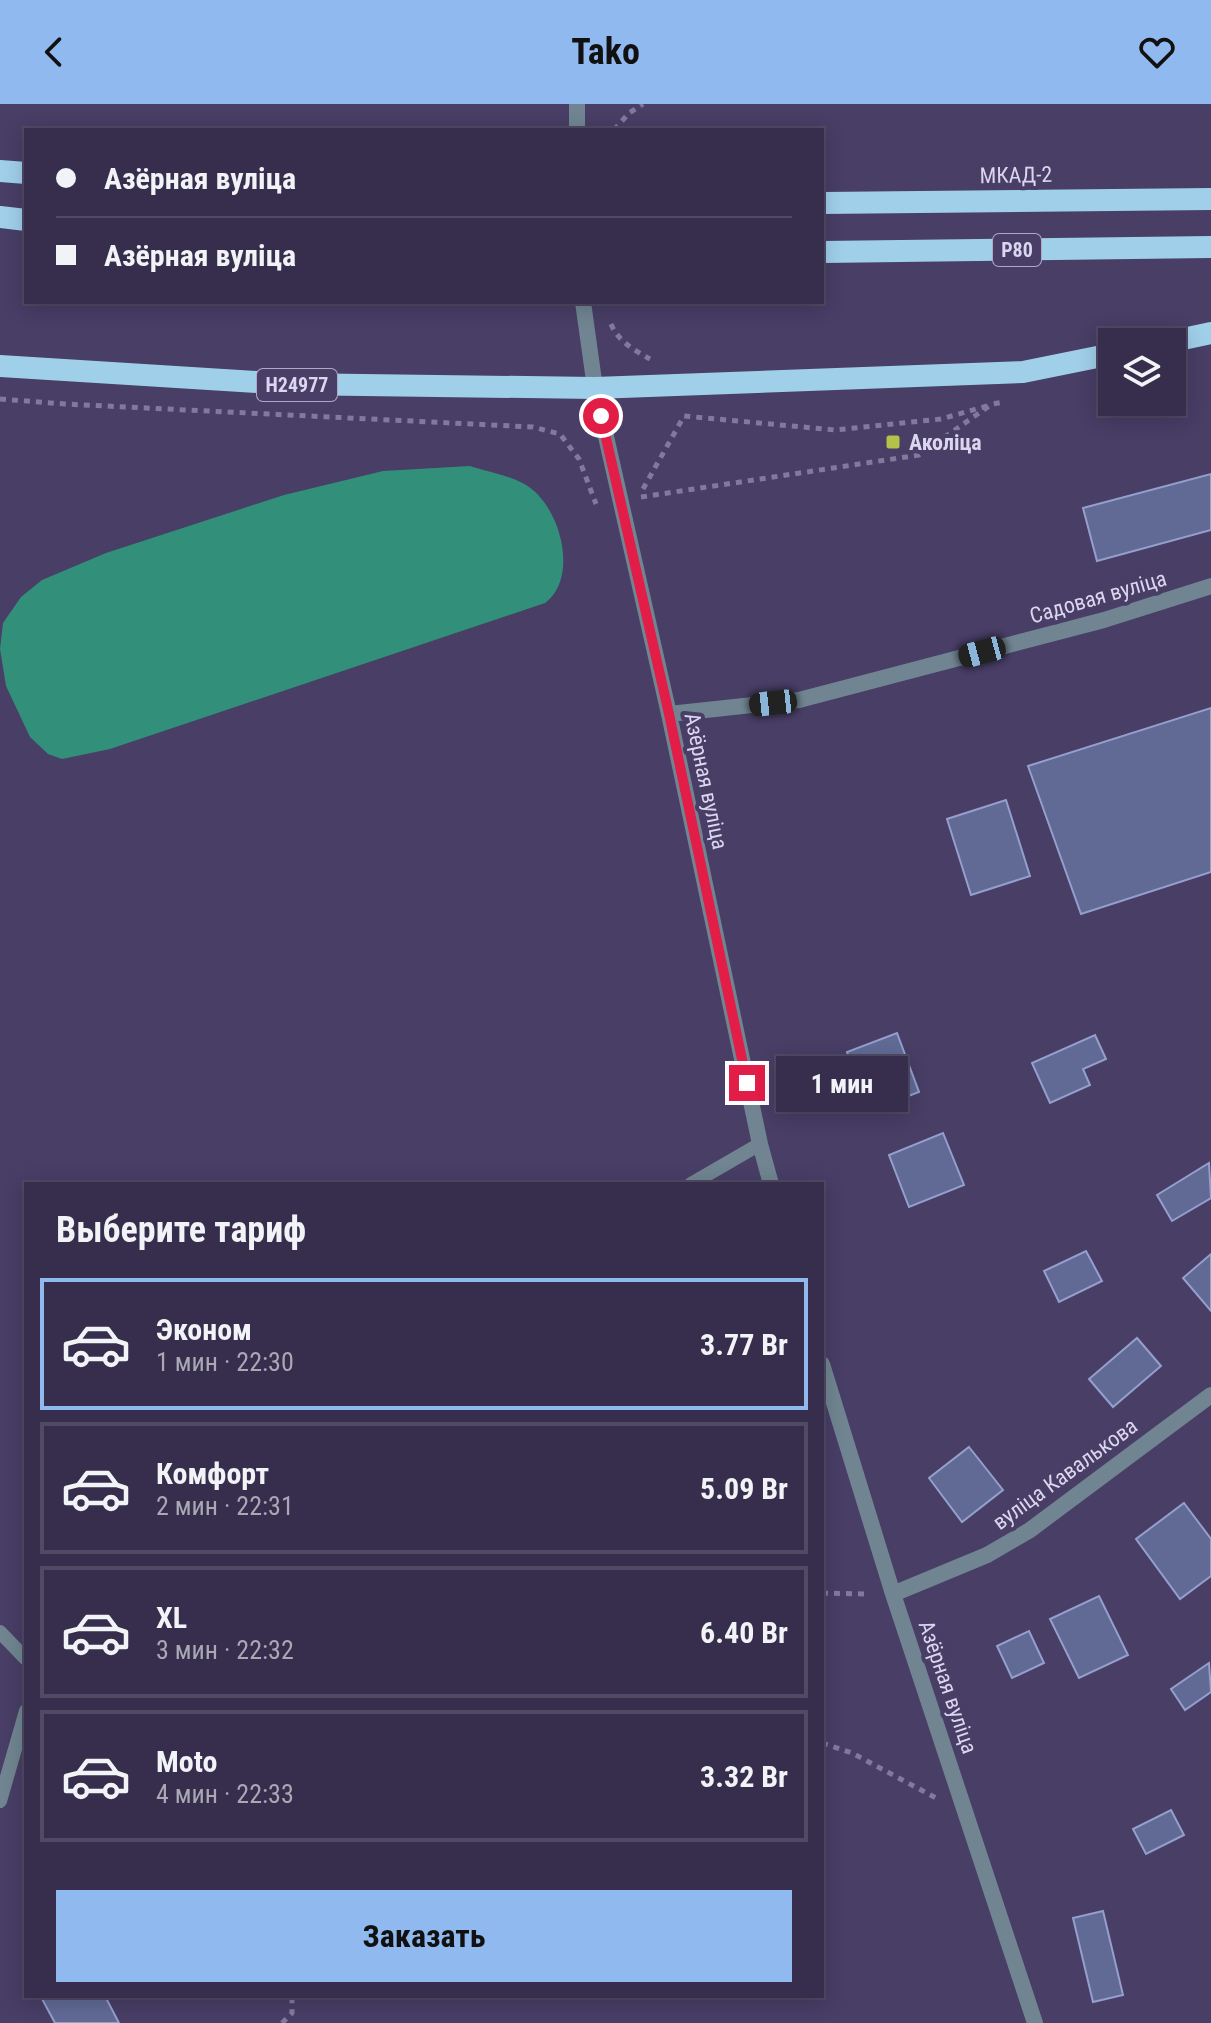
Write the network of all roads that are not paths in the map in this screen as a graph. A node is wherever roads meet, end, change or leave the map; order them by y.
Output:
1 (577, 104) edge
2 (577, 128) edge
3 (0, 171) edge
4 (24, 173) edge
5 (1211, 199) edge
6 (824, 203) edge
7 (0, 217) edge
8 (24, 220) edge
9 (1211, 247) edge
10 (824, 252) edge
11 (583, 304) edge
12 (1211, 333) edge
13 (1186, 338) edge
14 (1098, 357) edge
15 (0, 366) edge
16 (595, 388) junction
17 (1211, 586) edge
18 (669, 714) junction
19 (760, 1144) junction
20 (694, 1182) edge
21 (770, 1182) edge
22 (824, 1370) edge
23 (1211, 1395) edge
24 (893, 1594) junction
25 (0, 1632) edge
26 (24, 1657) edge
27 (24, 1718) edge
28 (0, 1801) edge
29 (1035, 2023) edge

1 - 2 street
3 - 4 highway
5 - 6 highway, МКАД-2
7 - 8 highway
9 - 10 highway, Р80
11 - 16 street, Азёрная вуліца
12 - 13 highway
14 - 16 highway, Н24977
15 - 16 highway, Н24977
16 - 18 street, Азёрная вуліца
17 - 18 street, Садовая вуліца
18 - 19 street, Азёрная вуліца
19 - 20 lane
19 - 21 street, Азёрная вуліца
22 - 24 street, Азёрная вуліца
23 - 24 street, вуліца Кавалькова
24 - 29 street, Азёрная вуліца
25 - 26 lane
27 - 28 lane

